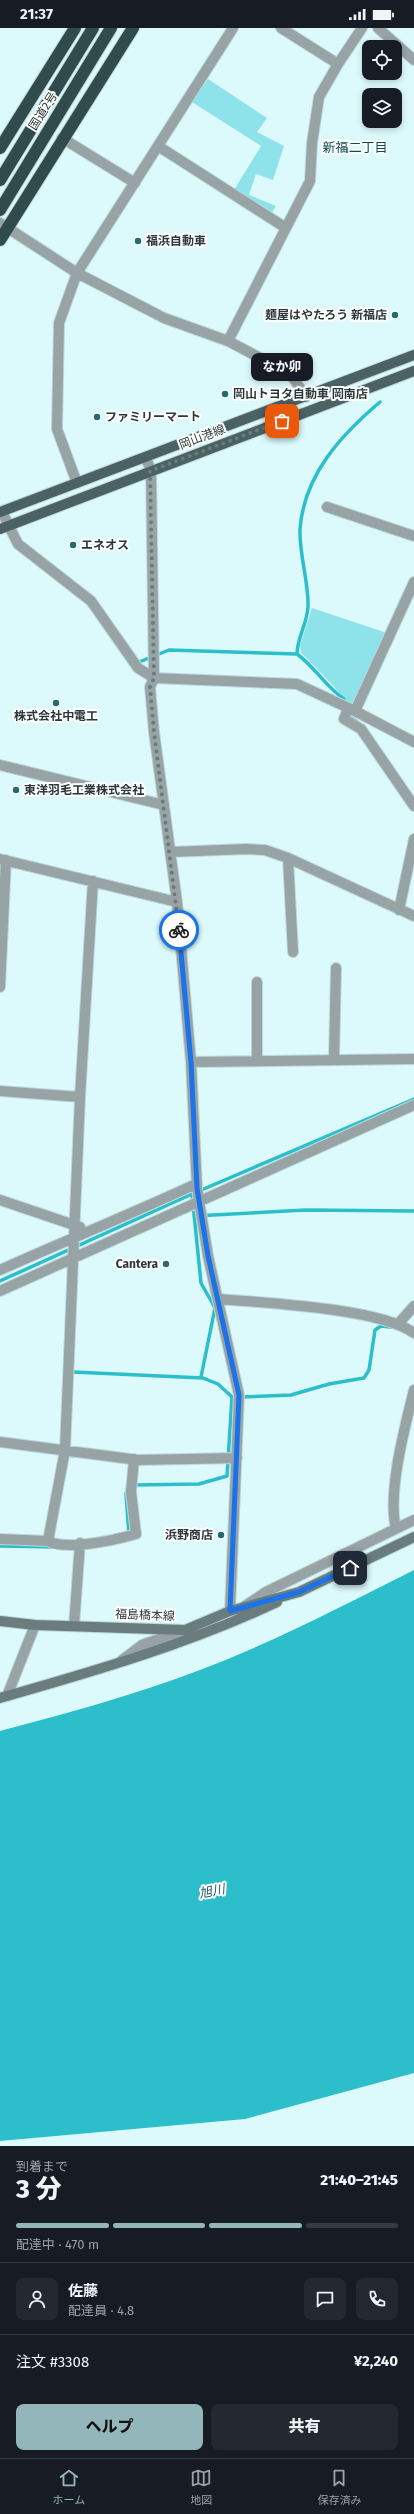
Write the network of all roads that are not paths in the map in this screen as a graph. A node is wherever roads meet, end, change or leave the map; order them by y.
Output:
1 (75, 28) edge
2 (93, 28) edge
3 (111, 28) edge
4 (132, 28) edge
5 (233, 28) edge
6 (281, 28) edge
7 (362, 28) edge
8 (378, 28) edge
9 (414, 60) edge
10 (338, 64) junction
11 (62, 138) junction
12 (158, 146) junction
13 (0, 148) edge
14 (0, 180) edge
15 (135, 183) junction
16 (0, 209) edge
17 (4, 225) edge
18 (286, 228) junction
19 (0, 240) edge
20 (78, 273) junction
21 (228, 342) junction
22 (414, 354) edge
23 (414, 371) edge
24 (306, 396) junction
25 (146, 458) junction
26 (150, 471) junction
27 (77, 483) junction
28 (327, 506) dead end
29 (1, 512) edge
30 (4, 528) edge
31 (414, 536) edge
32 (414, 582) edge
33 (154, 678) junction
34 (347, 710) junction
35 (414, 742) edge
36 (0, 765) edge
37 (164, 805) junction
38 (414, 806) edge
39 (414, 839) edge
40 (171, 852) junction
41 (288, 858) junction
42 (3, 860) edge
43 (92, 881) junction
44 (177, 902) junction
45 (400, 910) junction
46 (414, 916) edge
47 (292, 952) dead end
48 (336, 968) dead end
49 (257, 982) dead end
50 (0, 986) edge
51 (414, 1059) edge
52 (334, 1060) junction
53 (257, 1061) junction
54 (191, 1062) junction
55 (0, 1091) edge
56 (80, 1097) junction
57 (414, 1105) edge
58 (196, 1196) junction
59 (0, 1200) edge
60 (75, 1225) junction
61 (93, 1231) junction
62 (73, 1239) junction
63 (74, 1256) junction
64 (0, 1270) edge
65 (0, 1291) edge
66 (219, 1299) junction
67 (414, 1306) edge
68 (400, 1325) junction
69 (414, 1333) edge
70 (413, 1395) edge
71 (0, 1442) edge
72 (65, 1450) junction
73 (232, 1458) junction
74 (134, 1459) junction
75 (414, 1520) edge
76 (396, 1528) junction
77 (414, 1537) edge
78 (0, 1539) edge
79 (48, 1540) junction
80 (80, 1546) junction
81 (299, 1592) junction
82 (244, 1606) junction
83 (230, 1611) junction
84 (0, 1621) edge
85 (35, 1625) junction
86 (74, 1626) junction
87 (185, 1630) junction
88 (113, 1667) junction
89 (3, 1697) edge

1 - 13 highway
2 - 14 highway, 国道2号
3 - 16 highway, 国道2号
4 - 11 highway
5 - 12 street
6 - 10 street
7 - 10 street
8 - 9 street
10 - 18 street
11 - 15 street
11 - 17 highway
12 - 15 street
12 - 18 street
15 - 20 street
17 - 19 highway
17 - 20 street
18 - 21 street
20 - 21 street
20 - 27 street
21 - 24 street
22 - 24 main road, 岡山港線
23 - 26 main road, 岡山港線
24 - 25 main road, 岡山港線
25 - 26 street
25 - 27 main road, 岡山港線
26 - 30 main road, 岡山港線
26 - 33 street
27 - 29 main road, 岡山港線
28 - 31 street
29 - 30 street
30 - 33 street
32 - 34 street
33 - 34 street
33 - 37 street
34 - 35 street
34 - 38 street
36 - 37 street
37 - 40 street
39 - 45 street
40 - 41 street
40 - 44 street
41 - 45 street
41 - 47 street
42 - 43 street
42 - 50 street
43 - 44 street
43 - 56 street
44 - 54 street
45 - 46 street
48 - 52 street
49 - 53 street
51 - 52 street
52 - 53 street
53 - 54 street
54 - 58 street
55 - 56 street
56 - 60 street
57 - 58 street
58 - 61 street
58 - 63 street
58 - 66 street
59 - 60 street
60 - 61 street
60 - 62 street
61 - 62 street
62 - 63 street
62 - 64 street
63 - 65 street
63 - 72 street
66 - 68 street
66 - 73 street
67 - 68 street
68 - 69 street
70 - 76 street
71 - 72 street
72 - 74 street
72 - 79 street
73 - 74 street
73 - 83 street
74 - 80 street
75 - 76 street
76 - 82 street
77 - 81 main road, 福島橋本線
78 - 79 street
79 - 80 street
80 - 86 street
81 - 82 main road, 福島橋本線
81 - 88 main road
82 - 83 main road, 福島橋本線
83 - 87 main road, 福島橋本線
84 - 85 main road, 福島橋本線
85 - 86 main road, 福島橋本線
85 - 89 street
86 - 87 main road, 福島橋本線
87 - 88 street
88 - 89 main road

